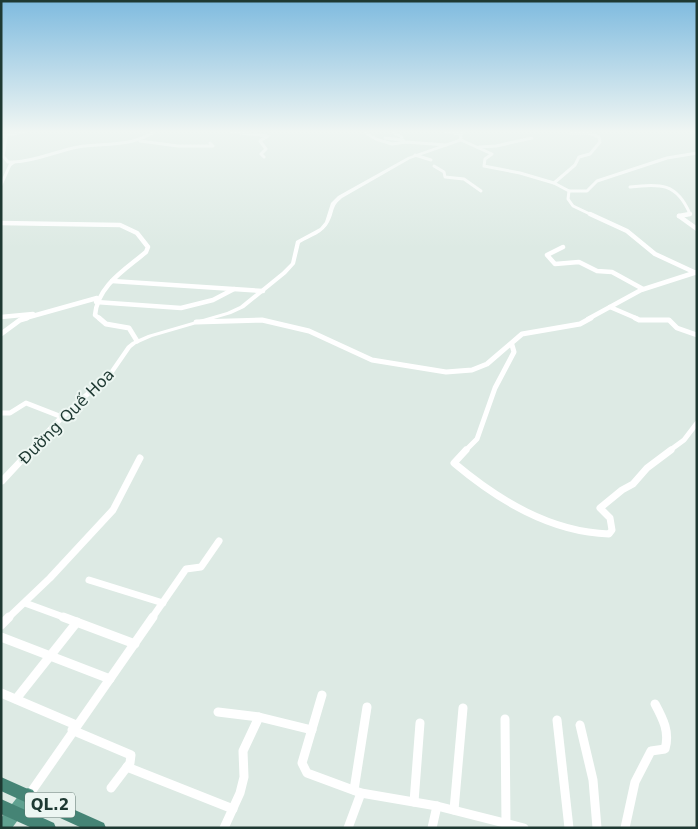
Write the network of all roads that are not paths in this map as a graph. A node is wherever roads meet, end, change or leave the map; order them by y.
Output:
1 (7, 171) edge
2 (387, 171) edge
3 (442, 171) edge
4 (508, 171) edge
5 (568, 171) edge
6 (629, 171) edge
7 (554, 183) junction
8 (1, 185) edge
9 (630, 187) dead end
10 (481, 191) dead end
11 (569, 191) junction
12 (1, 223) edge
13 (697, 229) edge
14 (563, 247) dead end
15 (696, 273) edge
16 (112, 281) junction
17 (234, 289) junction
18 (643, 289) junction
19 (263, 291) junction
20 (96, 300) junction
21 (610, 307) junction
22 (43, 314) junction
23 (1, 317) edge
24 (196, 322) junction
25 (1, 334) edge
26 (697, 335) edge
27 (137, 341) junction
28 (512, 345) junction
29 (1, 412) edge
30 (62, 418) junction
31 (697, 423) edge
32 (140, 458) dead end
33 (1, 482) edge
34 (219, 541) dead end
35 (89, 580) dead end
36 (25, 603) junction
37 (163, 603) junction
38 (77, 622) junction
39 (1, 625) edge
40 (1, 637) edge
41 (135, 644) junction
42 (50, 656) junction
43 (110, 679) junction
44 (1, 693) edge
45 (322, 695) dead end
46 (16, 699) junction
47 (654, 704) dead end
48 (367, 707) dead end
49 (463, 708) dead end
50 (218, 712) dead end
51 (259, 717) junction
52 (505, 719) dead end
53 (556, 720) dead end
54 (420, 723) dead end
55 (580, 725) dead end
56 (74, 728) junction
57 (312, 730) junction
58 (127, 767) junction
59 (1, 784) edge
60 (111, 788) dead end
61 (358, 791) junction
62 (28, 795) junction
63 (414, 802) junction
64 (1, 806) edge
65 (437, 806) junction
66 (233, 809) junction
67 (454, 810) junction
68 (15, 812) junction
69 (501, 824) edge
70 (3, 828) edge
71 (49, 828) edge
72 (99, 828) edge
73 (224, 828) edge
74 (348, 828) edge
75 (432, 828) edge
76 (524, 828) edge
77 (569, 828) edge
78 (597, 828) edge
79 (625, 828) edge

1 - 8 street
2 - 19 street
3 - 10 street
4 - 7 street
5 - 7 street
6 - 11 street
7 - 11 street
9 - 13 street
11 - 15 street
12 - 16 street
14 - 18 street
15 - 18 street
16 - 17 street
16 - 20 street
17 - 19 street
17 - 20 street
18 - 21 street
19 - 24 street
20 - 22 street
20 - 27 street
21 - 26 street
21 - 28 street
22 - 23 street
22 - 25 street
24 - 27 street
24 - 28 street
27 - 30 street, Đường Quế Hoa
28 - 31 street
29 - 30 street
30 - 33 street, Đường Quế Hoa
32 - 36 street
34 - 37 street
35 - 37 street
36 - 38 street
36 - 39 street
37 - 41 street
38 - 41 street
38 - 42 street
40 - 42 street
41 - 43 street
42 - 43 street
42 - 46 street
43 - 56 street
44 - 46 street
45 - 57 street
46 - 56 street
47 - 79 street
48 - 61 street
49 - 67 street
50 - 51 street
51 - 57 street
51 - 66 street
52 - 69 street
53 - 77 street
54 - 63 street
55 - 78 street
56 - 58 street
56 - 62 street
57 - 61 street
58 - 60 street
58 - 66 street
59 - 62 highway, QL.2
61 - 63 street
61 - 74 street
62 - 68 main road
62 - 72 highway, QL.2
63 - 65 street
64 - 68 highway, QL.2
65 - 67 street
65 - 75 street
66 - 73 street
67 - 69 street
68 - 70 main road
68 - 71 highway, QL.2
69 - 76 street

